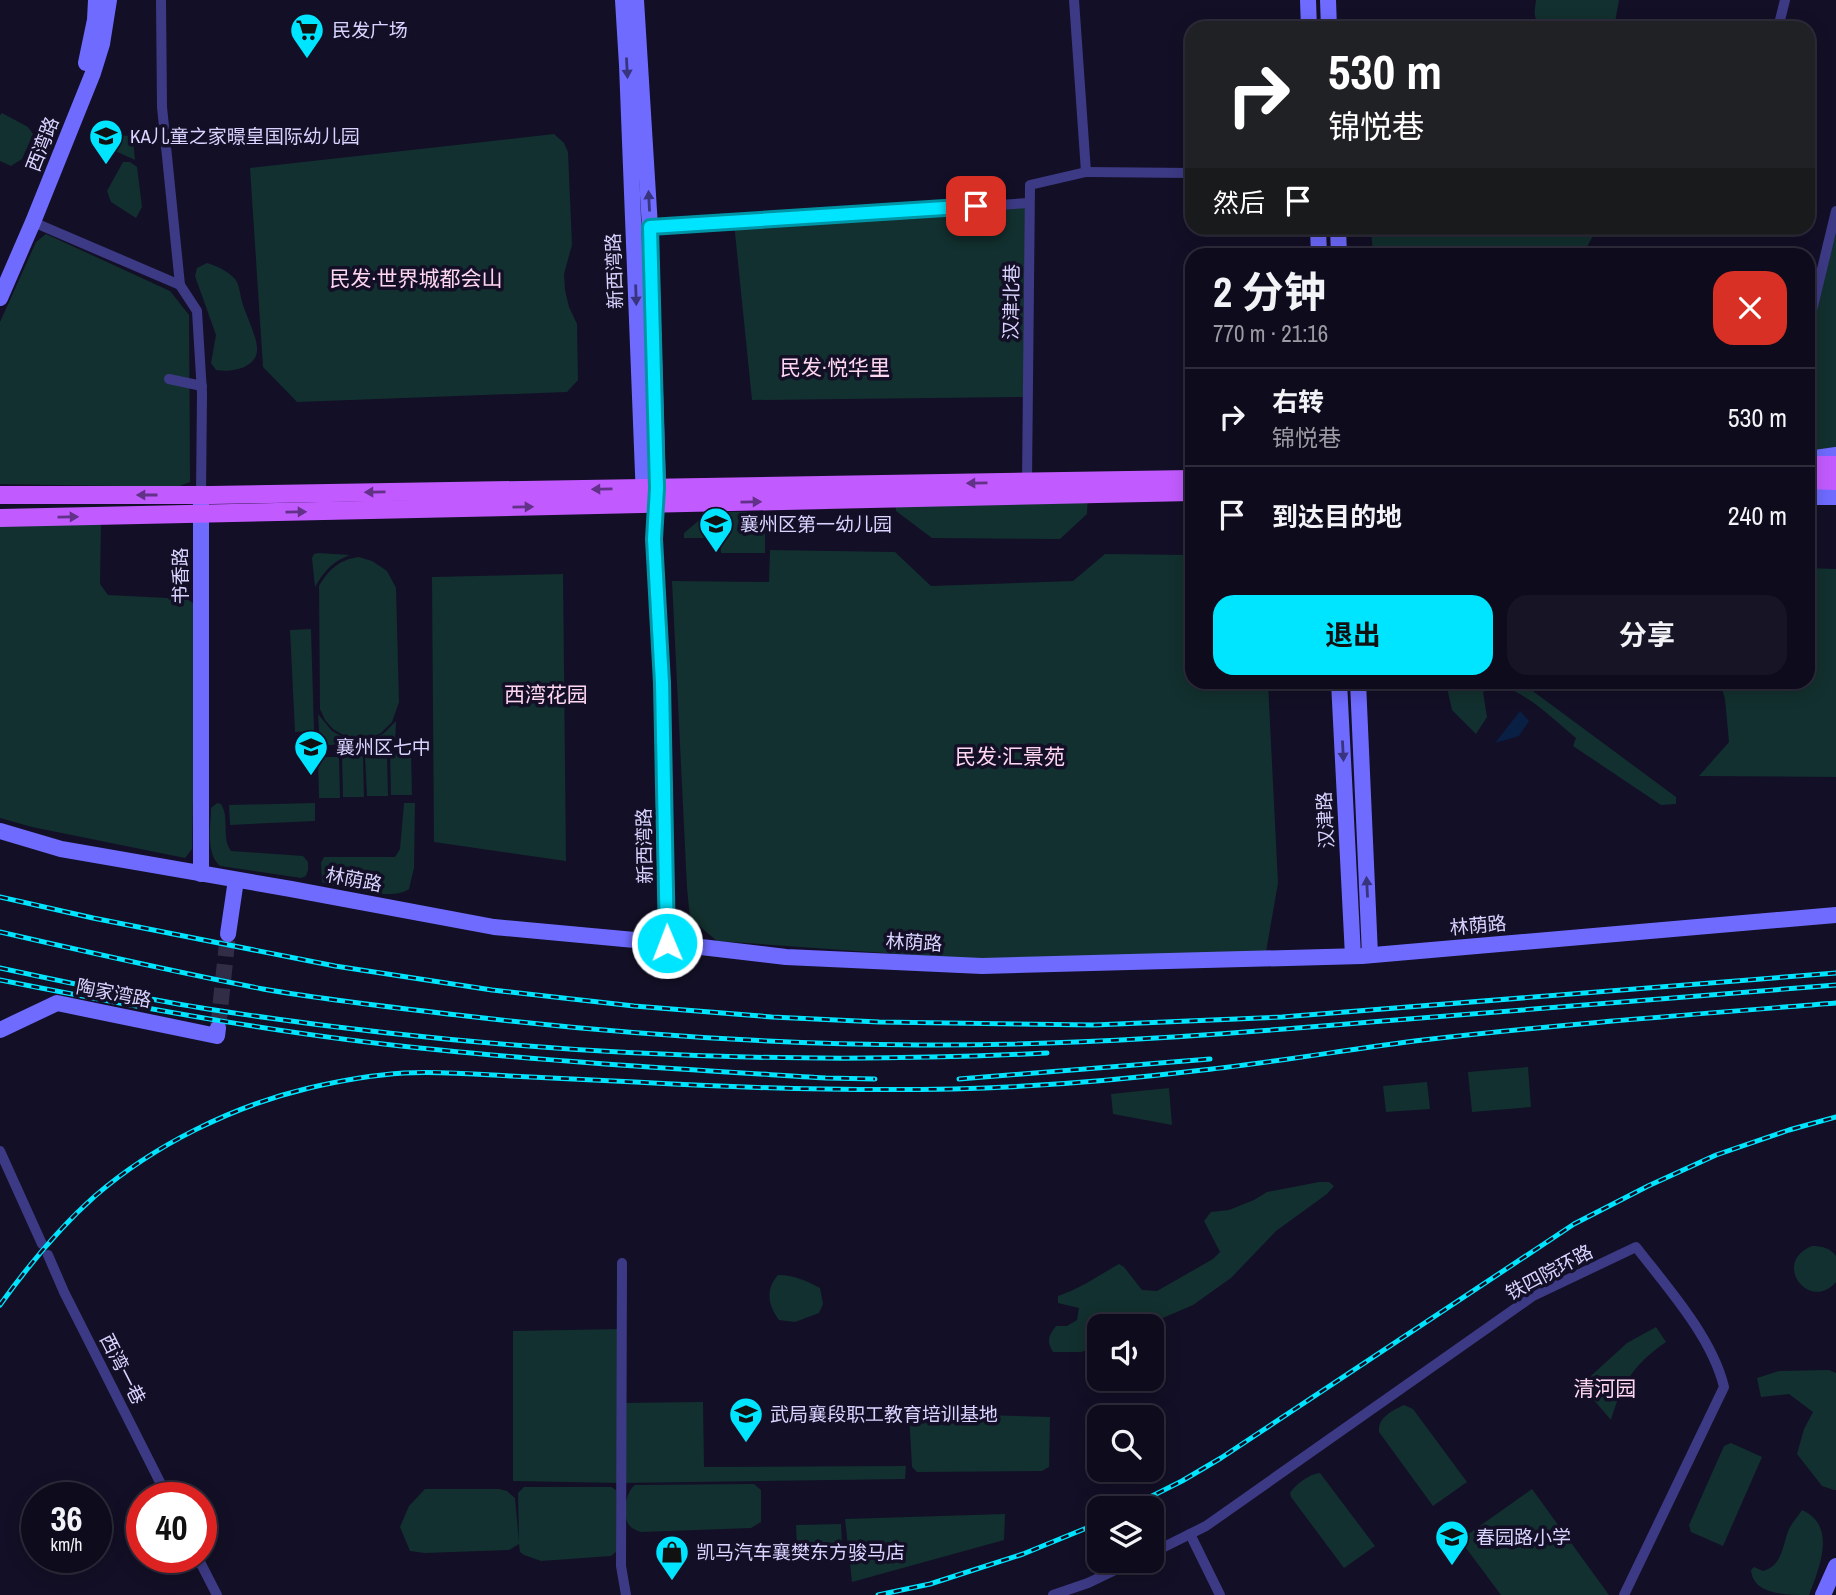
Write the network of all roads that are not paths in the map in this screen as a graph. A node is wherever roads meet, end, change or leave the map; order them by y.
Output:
1 (161, 0) edge
2 (622, 0) edge
3 (636, 0) edge
4 (1074, 0) edge
5 (1308, 0) edge
6 (1328, 0) edge
7 (1784, 0) edge
8 (99, 2) edge
9 (1309, 21) edge
10 (1329, 21) edge
11 (1780, 21) edge
12 (1086, 172) junction
13 (1185, 173) edge
14 (1029, 203) junction
15 (1836, 211) edge
16 (33, 222) junction
17 (650, 227) junction
18 (634, 228) junction
19 (0, 273) edge
20 (180, 285) junction
21 (0, 298) edge
22 (1815, 298) edge
23 (169, 379) dead end
24 (202, 386) junction
25 (1836, 455) edge
26 (1815, 458) edge
27 (1815, 465) edge
28 (1836, 466) edge
29 (1185, 479) edge
30 (1815, 480) edge
31 (1836, 481) edge
32 (1027, 482) junction
33 (1185, 492) edge
34 (0, 495) edge
35 (201, 495) junction
36 (651, 496) junction
37 (1815, 497) edge
38 (1836, 497) edge
39 (201, 514) junction
40 (0, 519) edge
41 (1339, 689) edge
42 (1358, 689) edge
43 (0, 831) edge
44 (201, 874) junction
45 (236, 880) junction
46 (1836, 915) edge
47 (228, 934) tunnel mouth
48 (667, 943) junction
49 (1370, 955) junction
50 (1353, 956) junction
51 (218, 1028) dead end
52 (0, 1030) edge
53 (0, 1151) edge
54 (42, 1244) dead end
55 (48, 1255) dead end
56 (622, 1263) dead end
57 (160, 1482) edge
58 (1190, 1534) junction
59 (1164, 1547) edge
60 (1836, 1566) edge
61 (206, 1573) edge
62 (1109, 1573) edge
63 (217, 1595) edge
64 (626, 1595) edge
65 (1053, 1595) edge
66 (1220, 1595) edge
67 (1624, 1595) edge
68 (1823, 1595) edge

1 - 20 street, 书香路
2 -> 18 street, 新西湾路
17 -> 3 street, 新西湾路
4 - 12 street
5 - 9 street
6 - 10 street
7 - 11 street
8 - 16 street, 西湾路
8 - 19 street, 西湾路
12 - 13 street
12 - 14 street
14 - 17 street
14 - 32 street, 汉津北巷
15 - 22 street
16 - 20 street
16 - 21 street, 西湾路
17 - 18 street
17 - 36 street, 新西湾路
18 -> 36 street, 新西湾路
20 - 24 street, 书香路
23 - 24 street
24 - 35 street, 书香路
25 - 26 street
27 - 28 main road
29 - 32 main road
30 - 31 main road
32 -> 36 main road
36 -> 33 main road
35 -> 34 main road
36 -> 35 main road
35 - 39 street, 书香路
39 -> 36 main road
36 - 48 street, 新西湾路
37 - 38 street
40 -> 39 main road
39 - 44 street, 书香路
41 -> 50 street, 汉津路
49 -> 42 street, 汉津路
43 - 44 street, 林荫路
44 - 45 street, 林荫路
45 - 47 street
45 - 48 street, 林荫路
46 - 49 street, 林荫路
48 - 50 street, 林荫路
49 - 50 street, 林荫路
51 - 52 street, 陶家湾路
53 - 54 street
55 - 57 street, 西湾一巷
56 - 64 street
58 - 59 street, 铁四院环路
58 - 66 street
58 - 67 street, 铁四院环路
60 - 68 street
61 - 63 street
62 - 65 street

